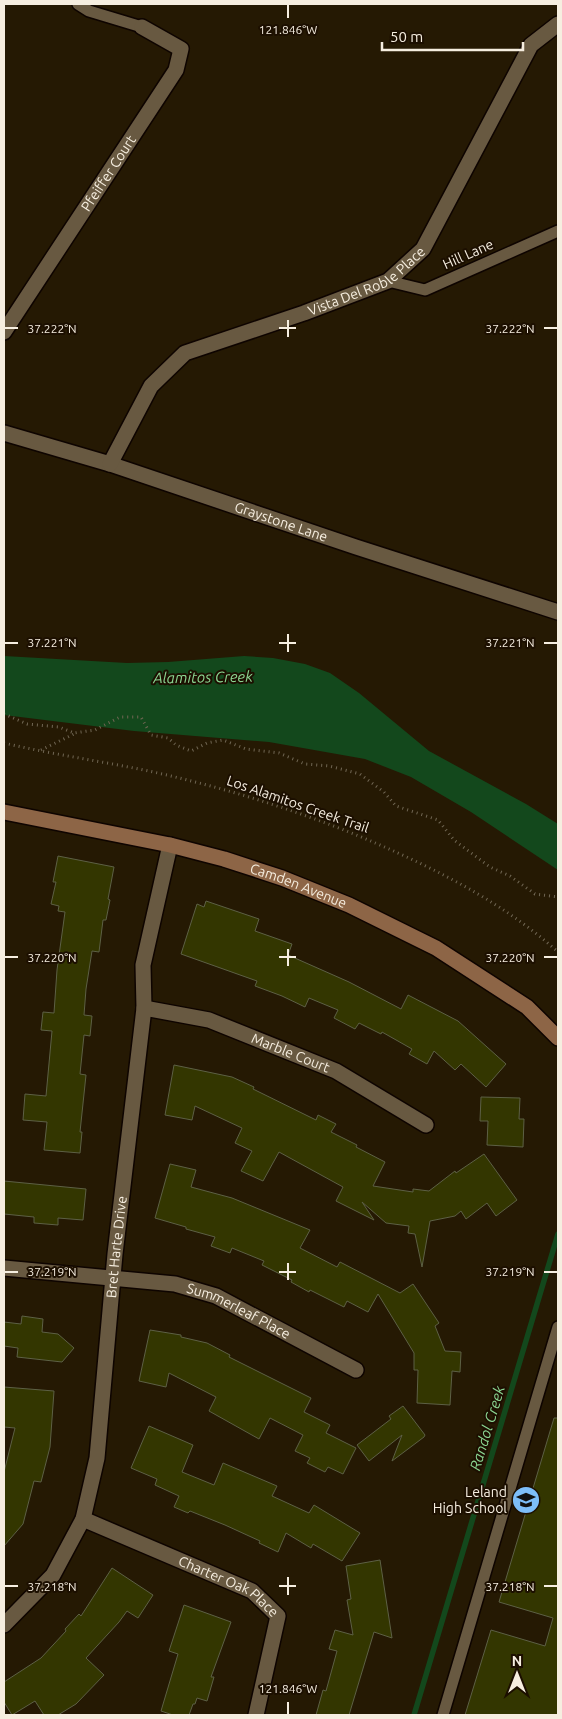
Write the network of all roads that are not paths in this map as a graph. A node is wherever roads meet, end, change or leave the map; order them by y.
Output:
1 (78, 4) edge
2 (558, 24) edge
3 (142, 27) joint
4 (558, 231) edge
5 (388, 280) junction
6 (4, 332) edge
7 (4, 433) edge
8 (110, 464) junction
9 (558, 612) edge
10 (4, 812) edge
11 (170, 845) junction
12 (144, 1008) junction
13 (558, 1038) edge
14 (426, 1125) dead end
15 (4, 1268) edge
16 (113, 1277) junction
17 (558, 1327) edge
18 (356, 1370) dead end
19 (83, 1519) junction
20 (4, 1625) edge
21 (256, 1715) edge
22 (443, 1715) edge

1 - 3 lane
2 - 5 street, Vista Del Roble Place
3 - 6 street, Pfeiffer Court
4 - 5 lane, Hill Lane
5 - 8 street, Vista Del Roble Place
7 - 8 street, Graystone Lane
8 - 9 street, Graystone Lane
10 - 11 street, Camden Avenue
11 - 12 street, Bret Harte Drive
11 - 13 street, Camden Avenue
12 - 14 street, Marble Court
12 - 16 street, Bret Harte Drive
15 - 16 street, Summerleaf Place
16 - 18 street, Summerleaf Place
16 - 19 street, Bret Harte Drive
17 - 22 lane
19 - 20 street, Bret Harte Drive
19 - 21 street, Charter Oak Place

